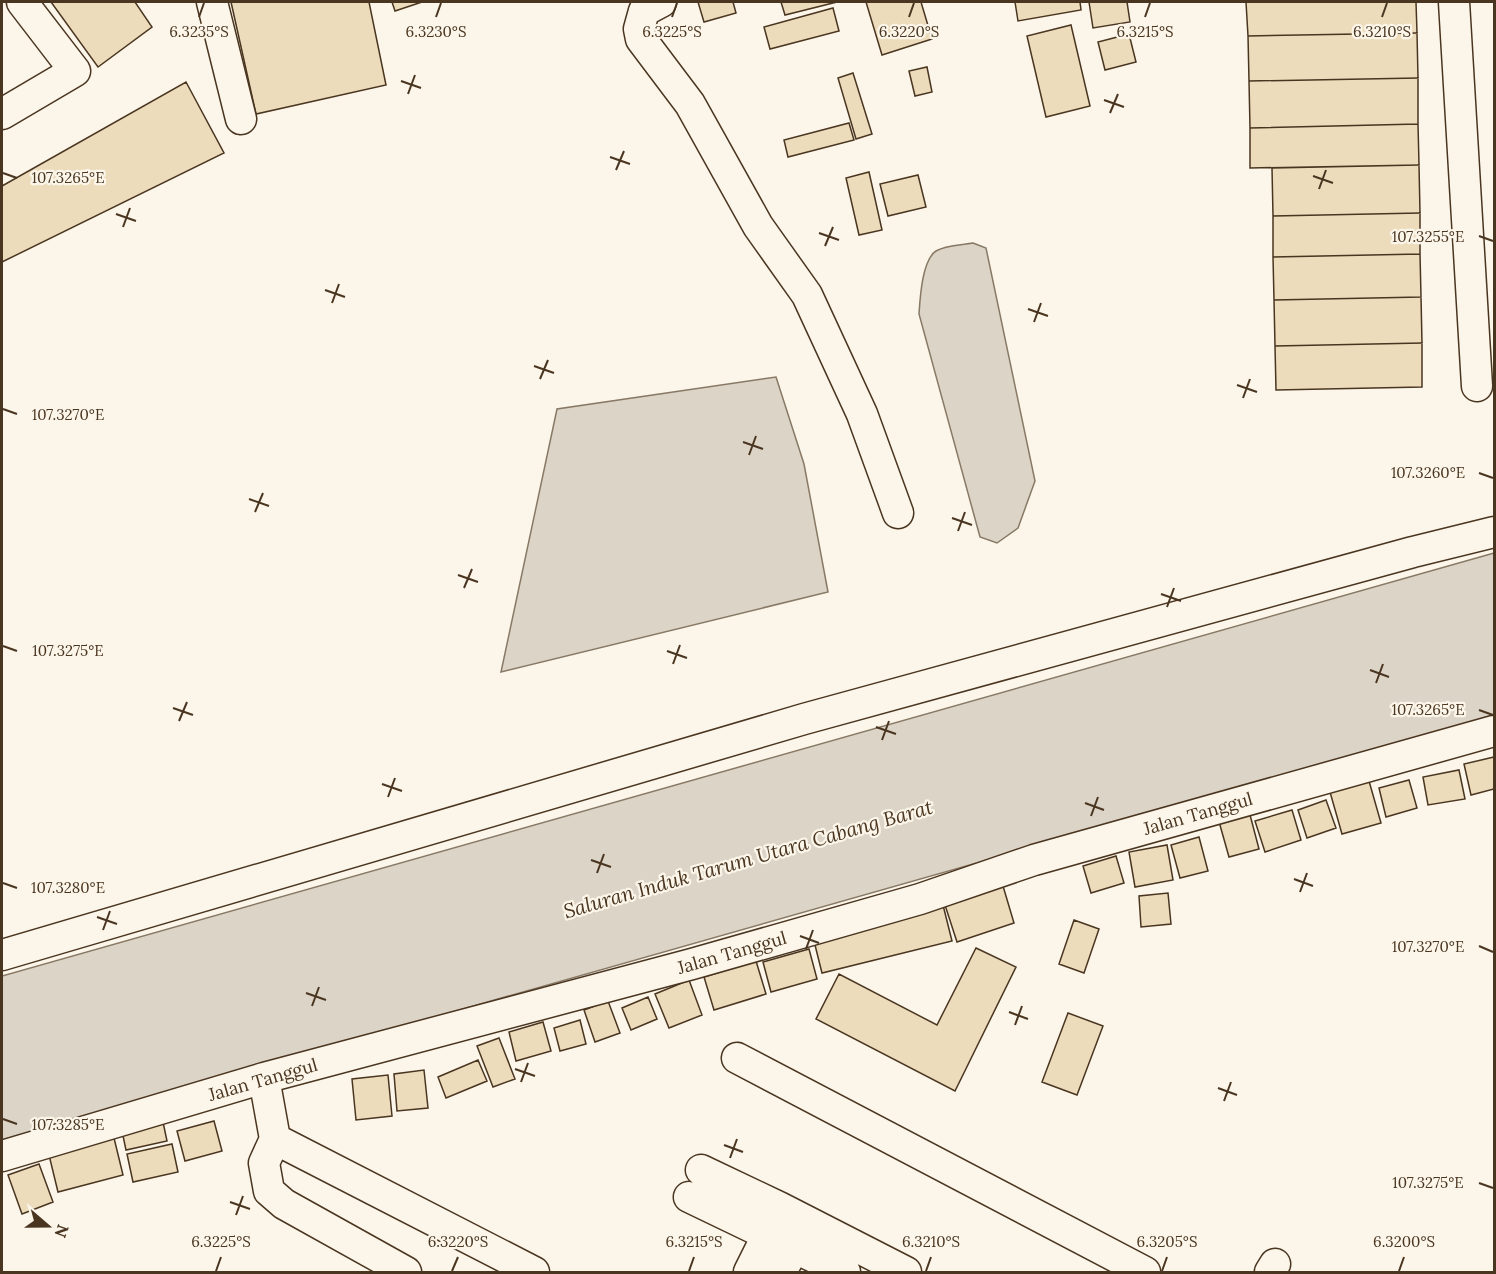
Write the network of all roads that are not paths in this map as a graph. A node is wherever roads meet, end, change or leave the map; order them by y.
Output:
1 (22, 2) edge
2 (212, 2) edge
3 (661, 2) edge
4 (1454, 2) edge
5 (2, 114) edge
6 (241, 119) dead end
7 (1477, 386) dead end
8 (898, 513) dead end
9 (1494, 532) edge
10 (1494, 731) edge
11 (2, 955) edge
12 (737, 1058) dead end
13 (264, 1078) junction
14 (275, 1139) junction
15 (2, 1156) edge
16 (695, 1183) dead end
17 (774, 1221) junction
18 (795, 1247) edge
19 (406, 1272) edge
20 (534, 1272) edge
21 (749, 1272) edge
22 (845, 1272) edge
23 (906, 1272) edge
24 (1145, 1272) edge

1 - 5 street
2 - 6 street
3 - 8 street
4 - 7 street
9 - 11 street
10 - 13 street, Jalan Tanggul
12 - 24 street
13 - 14 street
13 - 15 street, Jalan Tanggul
14 - 19 street
14 - 20 street
16 - 17 street
17 - 18 street
17 - 21 street
18 - 22 street
18 - 23 street

